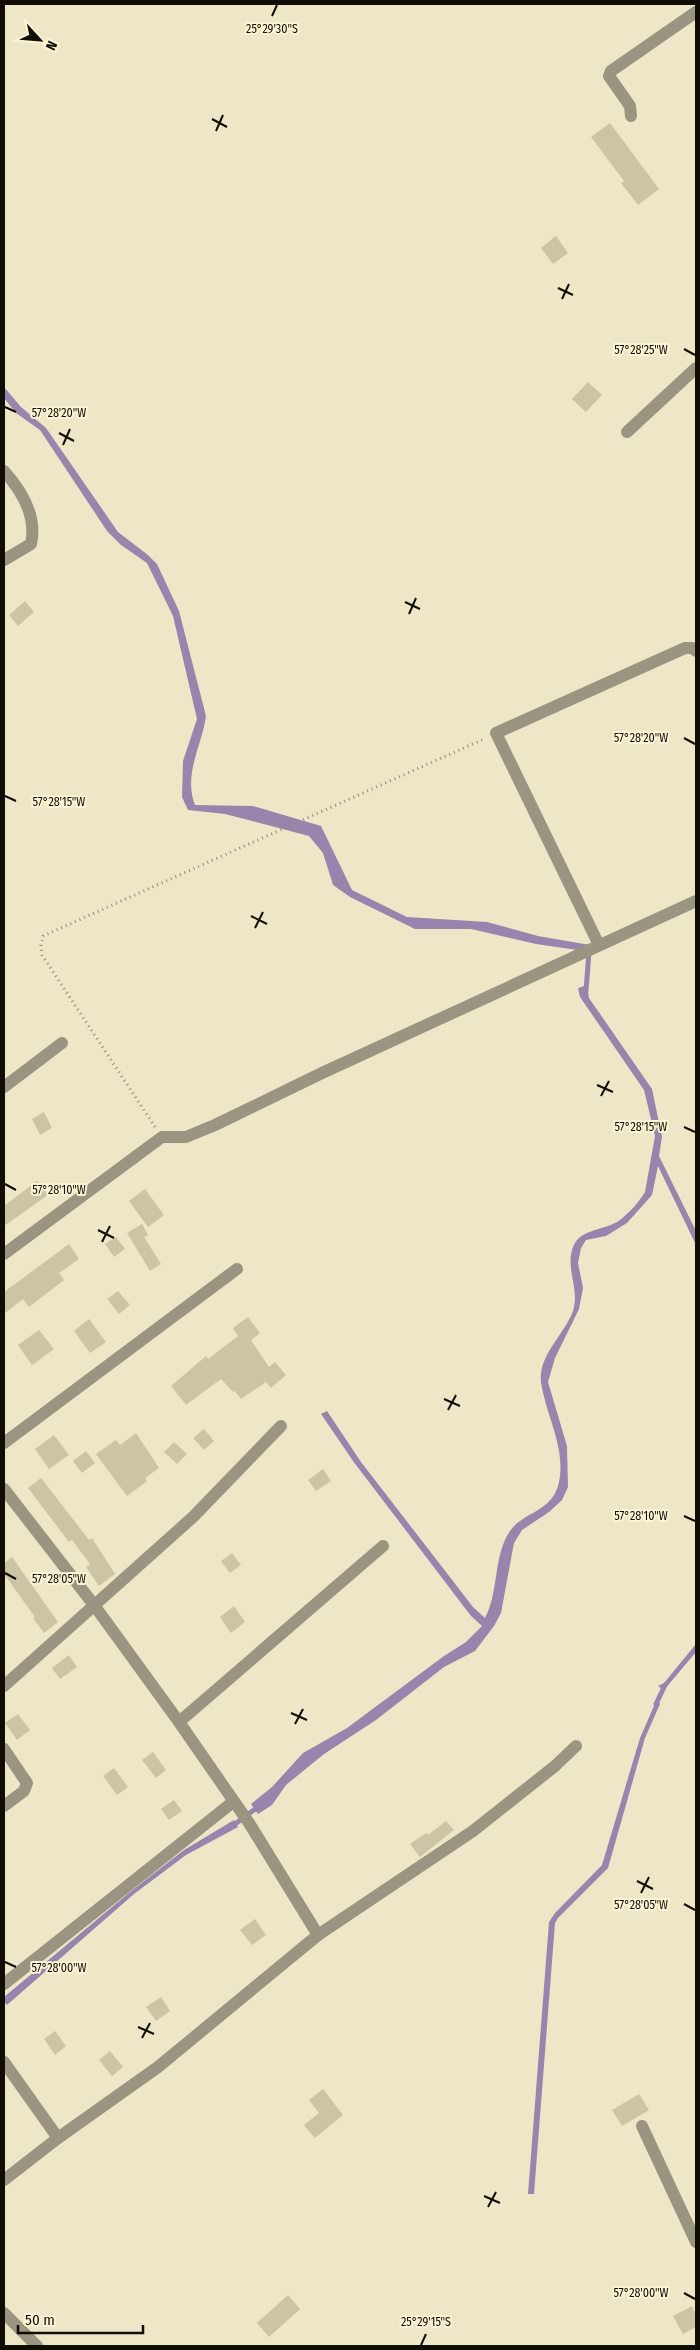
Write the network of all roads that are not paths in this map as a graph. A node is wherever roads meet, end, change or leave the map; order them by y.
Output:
1 (696, 12) edge
2 (632, 116) dead end
3 (696, 368) edge
4 (627, 432) dead end
5 (4, 471) edge
6 (4, 560) edge
7 (696, 651) edge
8 (696, 901) edge
9 (593, 949) junction
10 (62, 1043) dead end
11 (4, 1087) edge
12 (4, 1254) edge
13 (237, 1268) dead end
14 (281, 1426) dead end
15 (4, 1443) edge
16 (4, 1489) edge
17 (382, 1546) dead end
18 (94, 1605) junction
19 (4, 1686) edge
20 (179, 1722) junction
21 (576, 1746) dead end
22 (4, 1749) edge
23 (4, 1806) edge
24 (236, 1807) junction
25 (318, 1935) junction
26 (4, 1984) edge
27 (4, 2062) edge
28 (642, 2126) dead end
29 (58, 2138) junction
30 (4, 2180) edge
31 (696, 2242) edge
32 (4, 2313) edge
33 (37, 2346) edge

1 - 2 street
3 - 4 street
5 - 6 street
7 - 9 street
8 - 9 street
9 - 12 street
10 - 11 street
13 - 15 street
14 - 18 street
16 - 18 street
17 - 20 street
18 - 19 street
18 - 20 street
20 - 24 street
21 - 25 street
22 - 23 street
24 - 25 street
24 - 26 street
25 - 29 street
27 - 29 street
28 - 31 street
29 - 30 street
32 - 33 street

